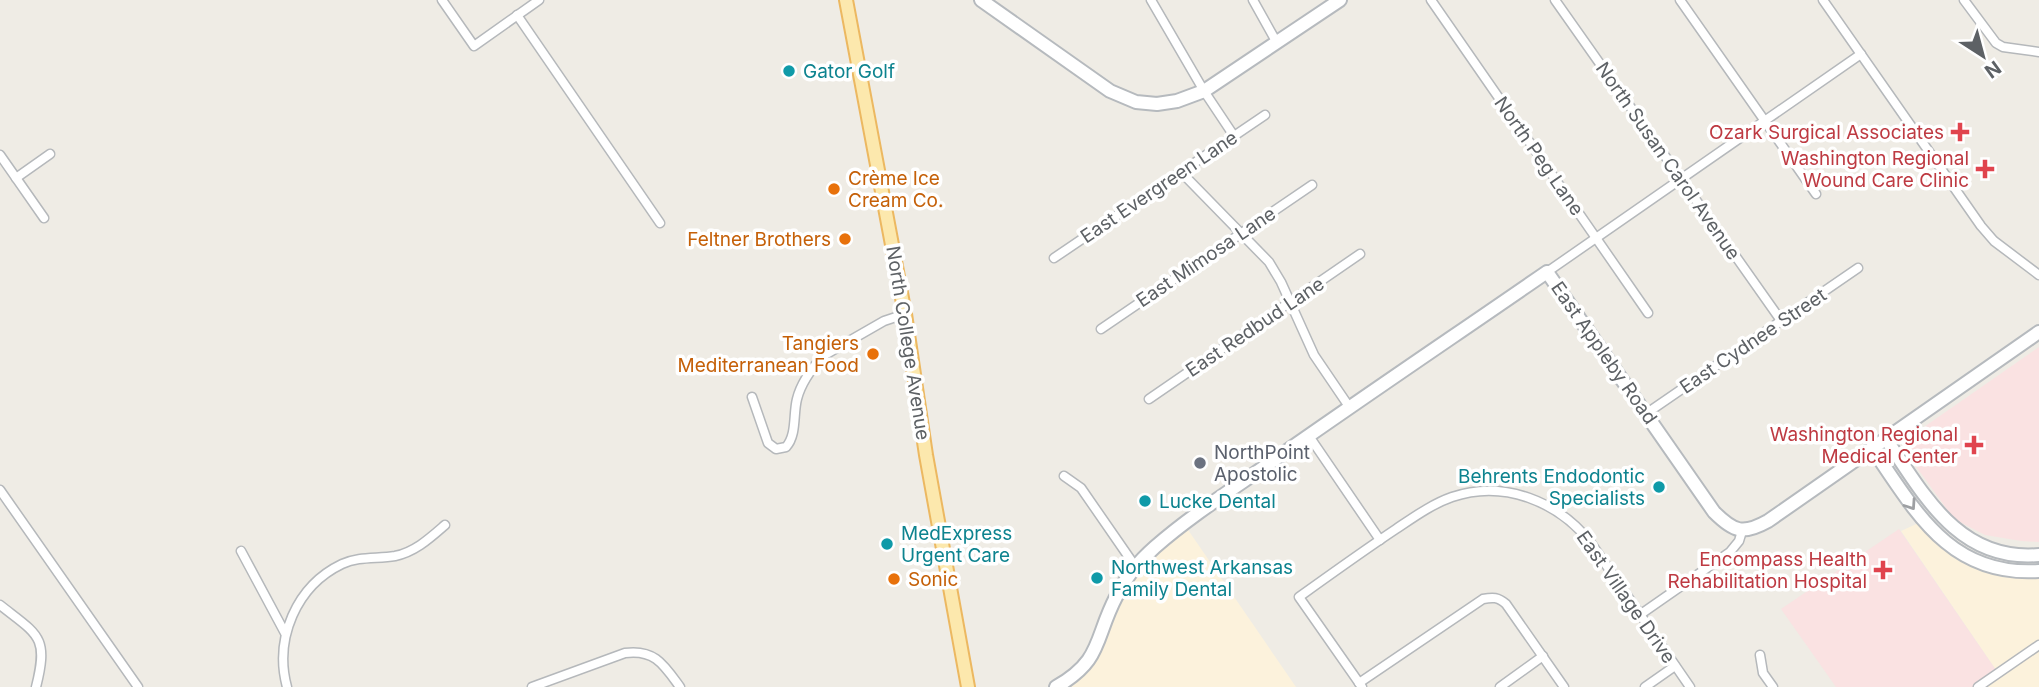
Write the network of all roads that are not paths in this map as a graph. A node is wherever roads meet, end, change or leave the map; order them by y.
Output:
1 (442, 0) edge
2 (539, 0) edge
3 (846, 0) edge
4 (981, 0) edge
5 (1151, 0) edge
6 (1253, 0) edge
7 (1340, 0) edge
8 (1431, 0) edge
9 (1555, 0) edge
10 (1680, 0) edge
11 (1823, 0) edge
12 (1964, 0) edge
13 (517, 15) junction
14 (1277, 43) junction
15 (2039, 52) edge
16 (1861, 54) junction
17 (1204, 91) junction
18 (1265, 115) dead end
19 (1765, 121) junction
20 (1234, 136) junction
21 (50, 153) dead end
22 (0, 155) edge
23 (1181, 172) junction
24 (16, 178) junction
25 (1681, 179) junction
26 (1312, 185) dead end
27 (1816, 194) dead end
28 (44, 218) dead end
29 (660, 223) dead end
30 (1242, 233) junction
31 (1596, 238) junction
32 (1360, 254) dead end
33 (1054, 258) dead end
34 (1858, 268) dead end
35 (1547, 272) junction
36 (2039, 275) edge
37 (1290, 302) junction
38 (1648, 313) dead end
39 (905, 314) junction
40 (1782, 322) junction
41 (1101, 329) dead end
42 (2039, 332) edge
43 (752, 397) dead end
44 (1149, 399) dead end
45 (1350, 408) junction
46 (1647, 413) junction
47 (1309, 436) junction
48 (1886, 439) junction
49 (1872, 448) junction
50 (1064, 476) dead end
51 (0, 490) edge
52 (446, 525) dead end
53 (1742, 531) junction
54 (1380, 540) junction
55 (241, 551) dead end
56 (2039, 555) edge
57 (1135, 566) junction
58 (2039, 571) edge
59 (0, 605) edge
60 (1641, 614) junction
61 (285, 633) junction
62 (2039, 645) edge
63 (1760, 655) dead end
64 (1543, 656) junction
65 (1675, 666) junction
66 (1361, 685) edge
67 (36, 687) edge
68 (137, 687) edge
69 (287, 687) edge
70 (532, 687) edge
71 (680, 687) edge
72 (968, 687) edge
73 (1056, 687) edge
74 (1500, 687) edge
75 (1564, 687) edge
76 (1645, 687) edge
77 (1690, 687) edge
78 (1773, 687) edge
79 (1978, 687) edge

1 - 13 street
2 - 13 street
3 - 39 main road, North College Avenue
4 - 17 street
5 - 17 street
6 - 14 street
7 - 14 street
8 - 31 street, North Peg Lane
9 - 25 street, North Susan Carol Avenue
10 - 19 street
11 - 16 street
12 - 15 street
13 - 29 street
14 - 17 street
16 - 19 street
16 - 36 street
17 - 20 street
18 - 20 street, East Evergreen Lane
19 - 25 street
19 - 27 street
20 - 23 street, East Evergreen Lane
21 - 24 street
22 - 24 street
23 - 30 street
23 - 33 street, East Evergreen Lane
24 - 28 street
25 - 31 street
25 - 40 street, North Susan Carol Avenue
26 - 30 street, East Mimosa Lane
30 - 37 street
30 - 41 street, East Mimosa Lane
31 - 35 street
31 - 38 street, North Peg Lane
32 - 37 street, East Redbud Lane
34 - 40 street, East Cydnee Street
35 - 45 street, East Appleby Road
35 - 46 street, East Appleby Road
37 - 44 street, East Redbud Lane
37 - 45 street
39 - 43 street
39 - 72 main road, North College Avenue
40 - 46 street, East Cydnee Street
42 - 48 street
45 - 47 street, East Appleby Road
46 - 53 street, East Appleby Road
47 - 54 street
47 - 57 street, East Appleby Road
48 - 49 street
48 - 56 street
49 - 53 street
49 -> 58 street
50 - 57 street
51 - 68 street
52 - 61 street
53 - 60 street
54 - 60 street, East Village Drive
54 - 66 street, East Village Drive
55 - 61 street
57 - 73 street, East Appleby Road
59 - 67 street
60 - 65 street, East Village Drive
61 - 69 street
62 - 79 street
63 - 78 street
64 - 66 street
64 - 74 street
64 - 75 street
65 - 76 street
65 - 77 street, East Village Drive
70 - 71 street

